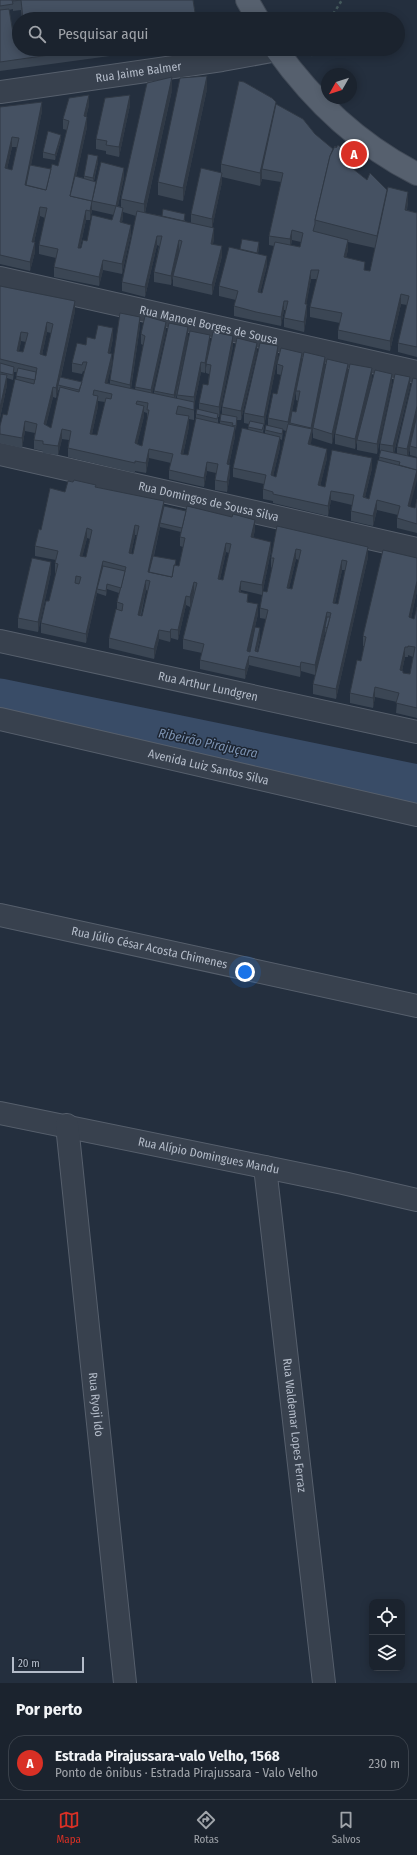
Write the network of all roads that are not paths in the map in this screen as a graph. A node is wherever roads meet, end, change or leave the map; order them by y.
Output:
1 (248, 0) edge
2 (254, 12) edge
3 (244, 56) edge
4 (280, 56) edge
5 (0, 92) edge
6 (417, 174) edge
7 (0, 278) edge
8 (417, 372) edge
9 (0, 454) edge
10 (417, 549) edge
11 (0, 641) edge
12 (0, 719) edge
13 (417, 732) edge
14 (417, 815) edge
15 (0, 915) edge
16 (417, 1006) edge
17 (0, 1113) edge
18 (67, 1125) junction
19 (265, 1167) junction
20 (417, 1200) edge
21 (126, 1683) edge
22 (324, 1683) edge

1 - 2 main road
3 - 5 street, Rua Jaime Balmer
4 - 6 main road
7 - 8 street, Rua Manoel Borges de Sousa
9 - 10 street, Rua Domingos de Sousa Silva
11 - 13 street, Rua Arthur Lundgren
12 - 14 street, Avenida Luiz Santos Silva
15 - 16 street, Rua Júlio César Acosta Chimenes
17 - 18 street, Rua Alípio Domingues Mandu
18 - 19 street, Rua Alípio Domingues Mandu
18 - 21 street, Rua Ryoji Ido
19 - 20 street, Rua Alípio Domingues Mandu
19 - 22 street, Rua Waldemar Lopes Ferraz

